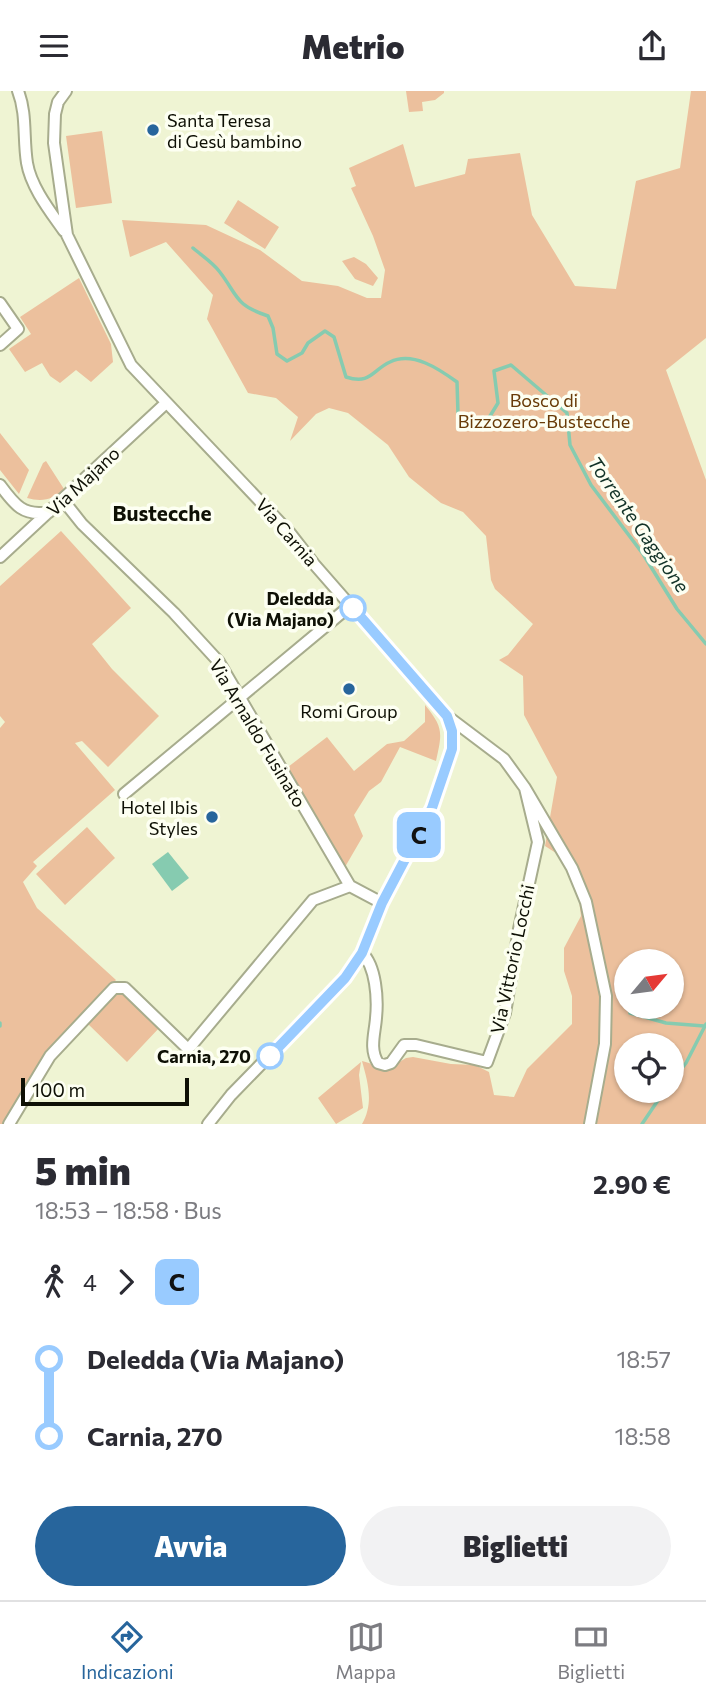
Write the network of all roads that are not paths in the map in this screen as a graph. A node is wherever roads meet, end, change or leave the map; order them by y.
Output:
1 (18, 91) edge
2 (66, 91) edge
3 (67, 235) junction
4 (0, 303) edge
5 (0, 345) edge
6 (165, 404) junction
7 (0, 485) edge
8 (64, 500) junction
9 (49, 512) junction
10 (0, 557) edge
11 (351, 605) junction
12 (240, 697) junction
13 (447, 716) junction
14 (525, 788) junction
15 (124, 795) dead end
16 (350, 886) junction
17 (382, 903) junction
18 (362, 953) junction
19 (9, 1124) edge
20 (208, 1124) edge
21 (590, 1124) edge

1 - 3 street
2 - 3 street, Via Carnia
3 - 6 street, Via Carnia
4 - 5 street
6 - 8 street, Via Majano
6 - 11 street, Via Carnia
7 - 9 street
8 - 9 street, Via Majano
8 - 12 street, Via Arnaldo Fusinato
9 - 10 street, Via Majano
11 - 12 street
11 - 13 street, Via Carnia
12 - 15 street
12 - 16 street, Via Arnaldo Fusinato
13 - 14 street, Via Carnia
13 - 17 street
14 - 18 street, Via Vittorio Locchi
14 - 21 street, Via Carnia
16 - 17 street
16 - 19 street
17 - 18 street
18 - 20 street

